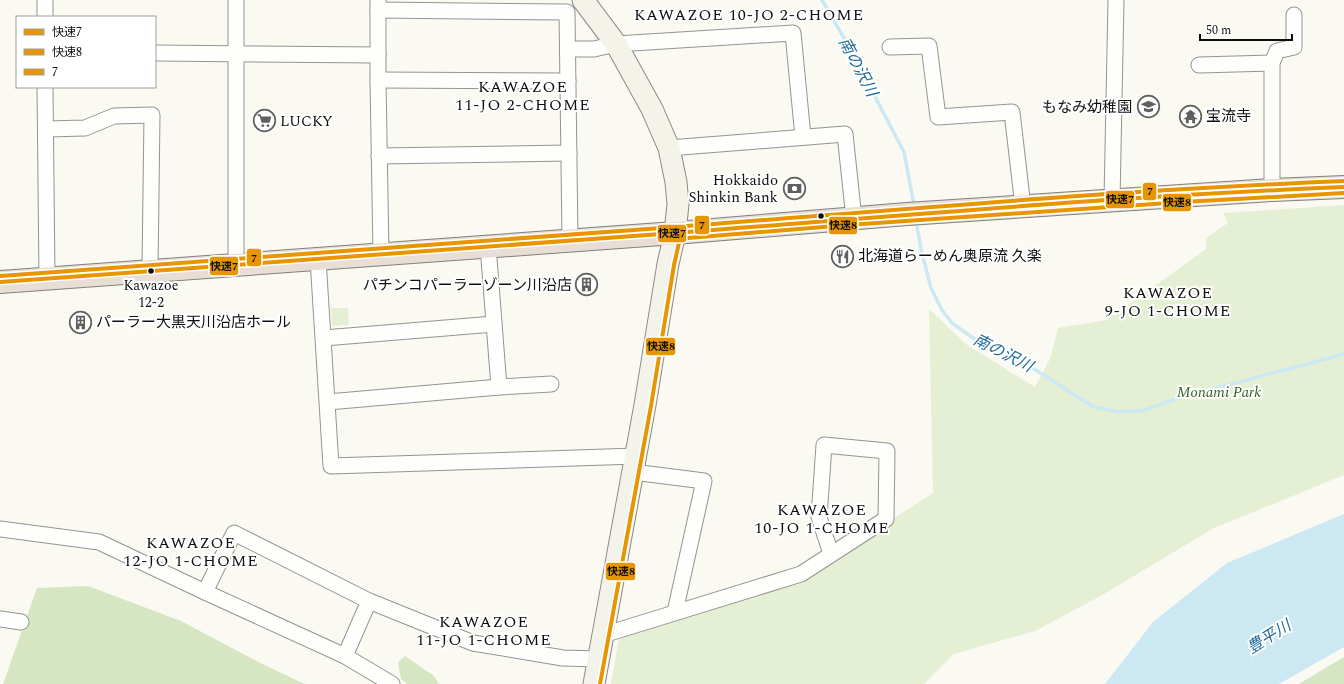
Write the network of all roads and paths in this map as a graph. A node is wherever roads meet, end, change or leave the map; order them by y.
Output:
1 (45, 0) edge
2 (236, 0) edge
3 (583, 0) edge
4 (1116, 0) edge
5 (378, 5) edge
6 (455, 5) edge
7 (1294, 15) dead end
8 (45, 16) edge
9 (616, 44) junction
10 (890, 47) dead end
11 (568, 49) junction
12 (156, 53) edge
13 (237, 53) junction
14 (378, 55) junction
15 (1272, 63) junction
16 (1200, 64) dead end
17 (378, 80) junction
18 (568, 81) junction
19 (45, 88) edge
20 (46, 128) junction
21 (803, 137) junction
22 (669, 148) junction
23 (569, 153) junction
24 (379, 156) junction
25 (1344, 187) edge
26 (1272, 190) junction
27 (1112, 200) junction
28 (1023, 207) junction
29 (854, 219) junction
30 (675, 233) junction
31 (570, 240) junction
32 (488, 246) junction
33 (381, 254) junction
34 (318, 259) junction
35 (236, 264) junction
36 (150, 270) junction
37 (47, 278) junction
38 (0, 282) edge
39 (494, 324) junction
40 (324, 338) junction
41 (551, 384) dead end
42 (498, 387) junction
43 (328, 402) junction
44 (635, 464) junction
45 (0, 529) edge
46 (832, 554) junction
47 (205, 592) junction
48 (369, 601) junction
49 (675, 612) junction
50 (0, 619) edge
51 (22, 622) dead end
52 (603, 635) junction
53 (345, 656) junction
54 (599, 659) junction
55 (392, 684) edge
56 (594, 684) edge

1 - 8 street
2 - 13 street
3 - 9 street
4 - 27 street
5 - 6 street
5 - 14 street
6 - 11 street
7 - 15 street
9 - 11 street
9 - 21 street
9 - 22 street
10 - 28 street
11 - 18 street
12 - 13 street
13 - 14 street
13 - 35 street
14 - 17 street
15 - 16 street
15 - 26 street
17 - 18 street
17 - 24 street
18 - 23 street
19 - 20 street
20 - 36 street
20 - 37 street
21 - 22 street
21 - 29 street
22 - 30 street
23 - 24 street
23 - 31 street
24 - 33 street
25 - 26 highway
26 - 27 highway
27 - 28 highway
28 - 29 highway
29 - 30 highway
30 - 31 highway
30 - 44 street
31 - 32 highway
32 - 33 highway
32 - 39 street
33 - 34 highway
34 - 35 highway
34 - 40 street
35 - 36 highway
36 - 37 highway
37 - 38 highway
39 - 40 street
39 - 42 street
40 - 43 street
41 - 42 street
42 - 43 street
43 - 44 street
44 - 49 street
44 - 52 street
45 - 47 street
46 - 46 street
46 - 49 street
47 - 48 street
47 - 53 street
48 - 53 street
48 - 54 street
49 - 52 street
50 - 51 street
52 - 54 street
53 - 55 street
54 - 56 street

